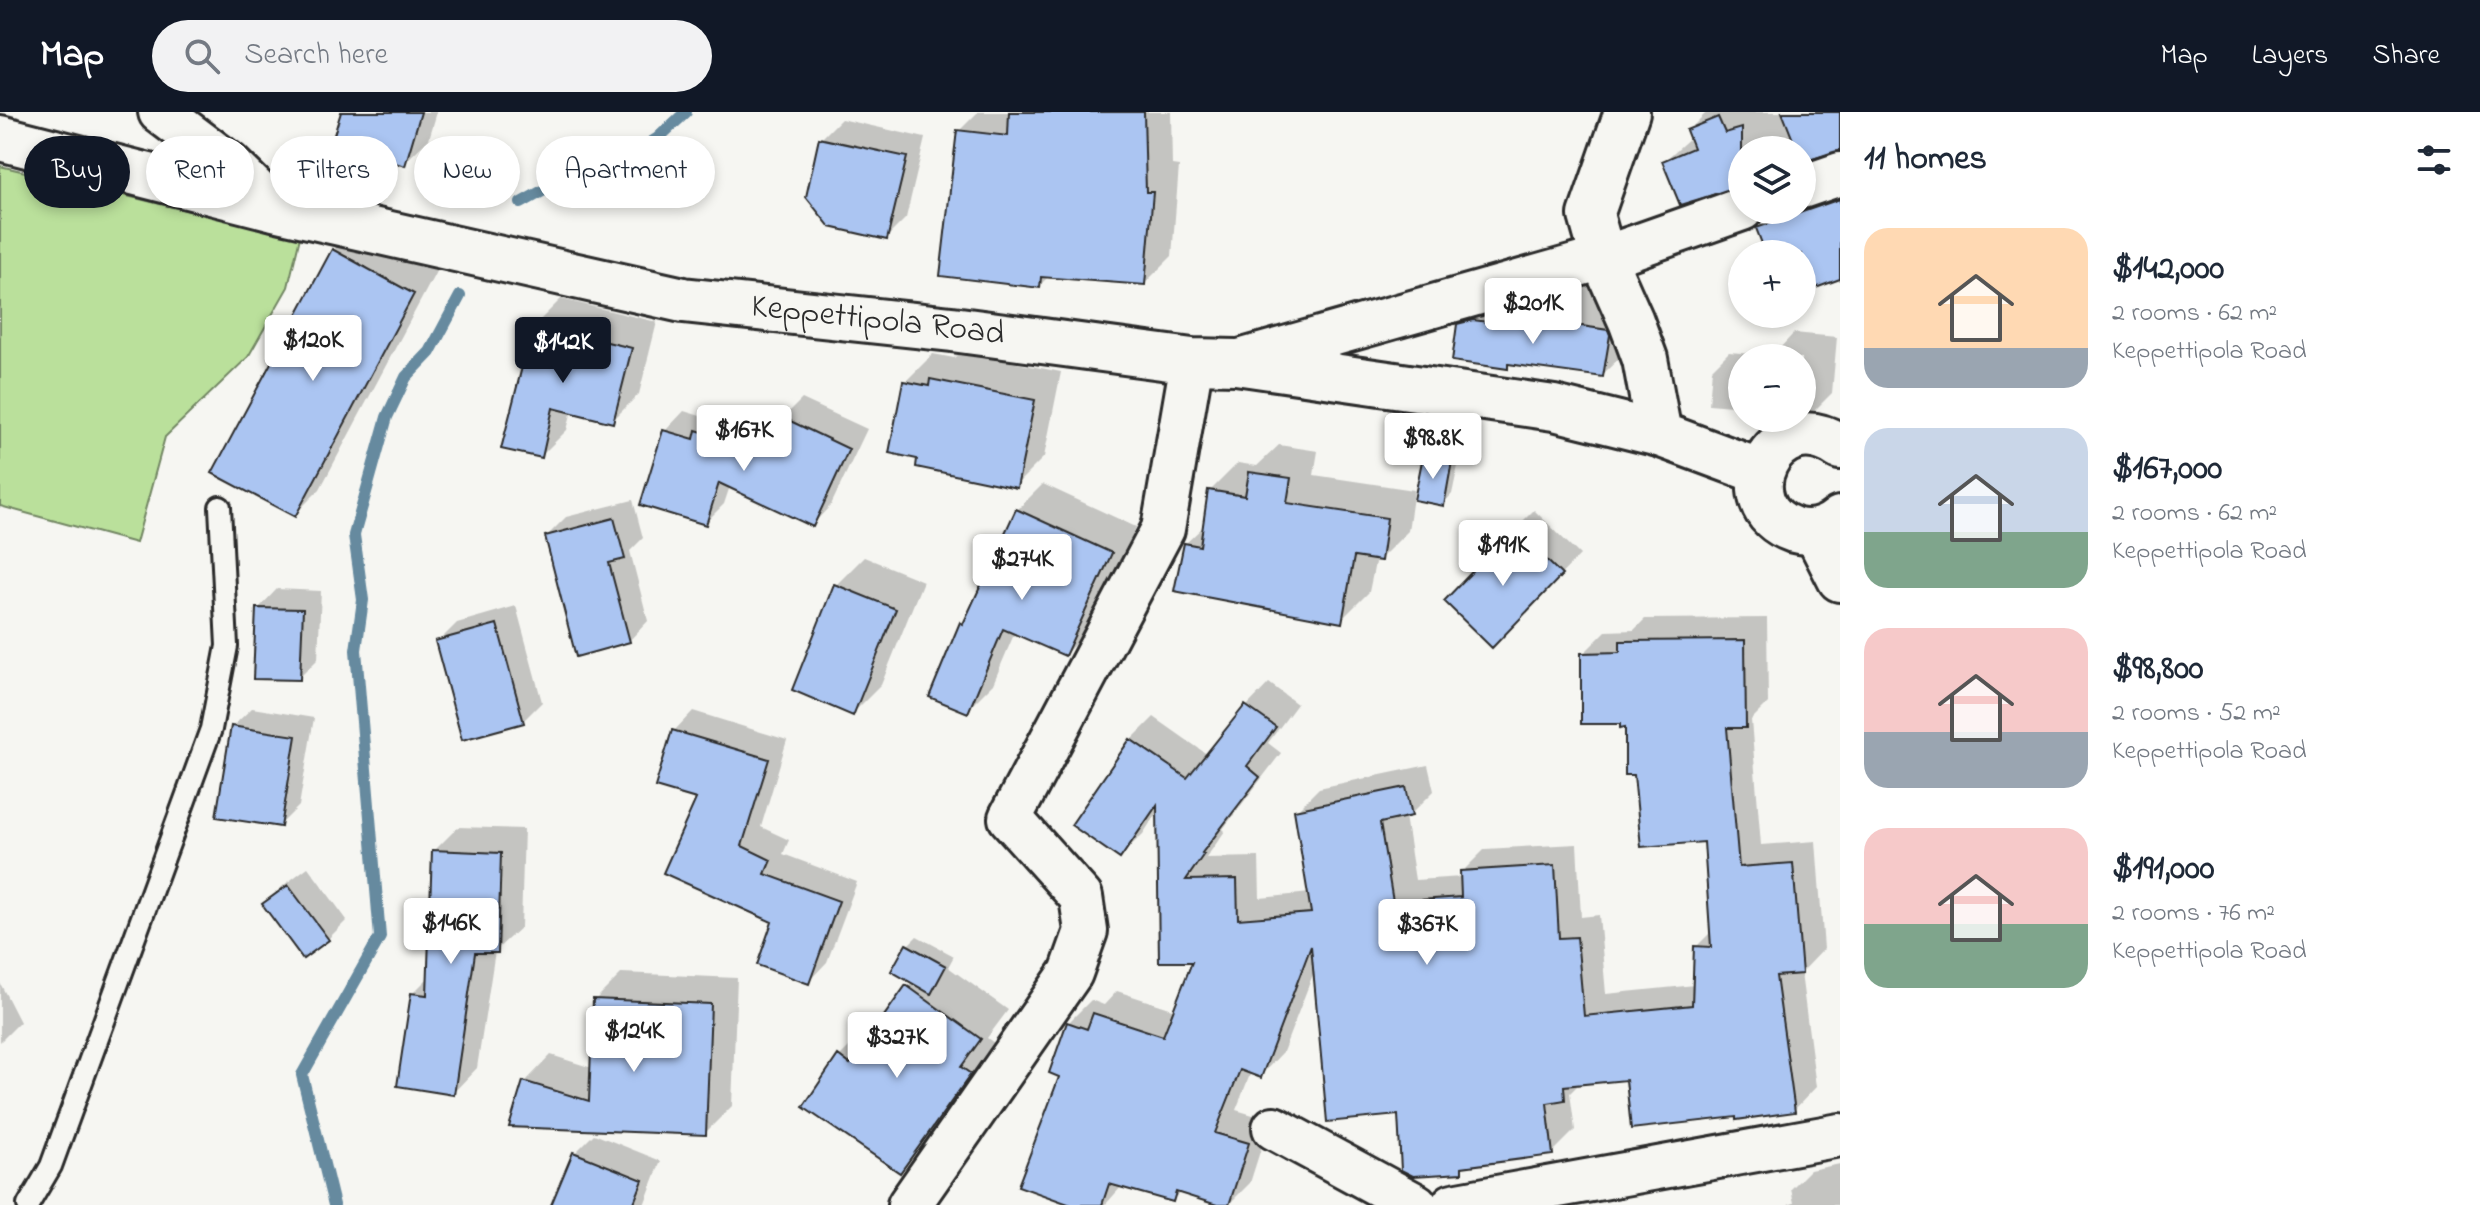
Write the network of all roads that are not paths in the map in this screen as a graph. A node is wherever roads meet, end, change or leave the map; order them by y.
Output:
1 (160, 112) edge
2 (1627, 112) edge
3 (0, 138) edge
4 (1840, 174) edge
5 (1816, 182) edge
6 (270, 204) edge
7 (270, 207) edge
8 (274, 208) edge
9 (1728, 214) edge
10 (1603, 258) junction
11 (1192, 361) junction
12 (1236, 362) junction
13 (1659, 434) junction
14 (1840, 447) edge
15 (1761, 472) junction
16 (220, 507) dead end
17 (1828, 525) edge
18 (1840, 579) edge
19 (1274, 1128) dead end
20 (1840, 1135) edge
21 (28, 1205) edge
22 (909, 1205) edge
23 (1416, 1205) edge
24 (1453, 1205) edge

1 - 6 street
2 - 10 main road
3 - 7 main road, Keppettipola Road
4 - 5 street
8 - 11 main road, Keppettipola Road
9 - 10 street
10 - 12 street
10 - 13 main road
11 - 12 main road, Keppettipola Road
11 - 22 street
12 - 13 main road, Keppettipola Road
13 - 15 main road, Keppettipola Road
14 - 15 main road
15 - 17 main road
16 - 21 lane
17 - 18 main road
19 - 23 street
20 - 24 street

